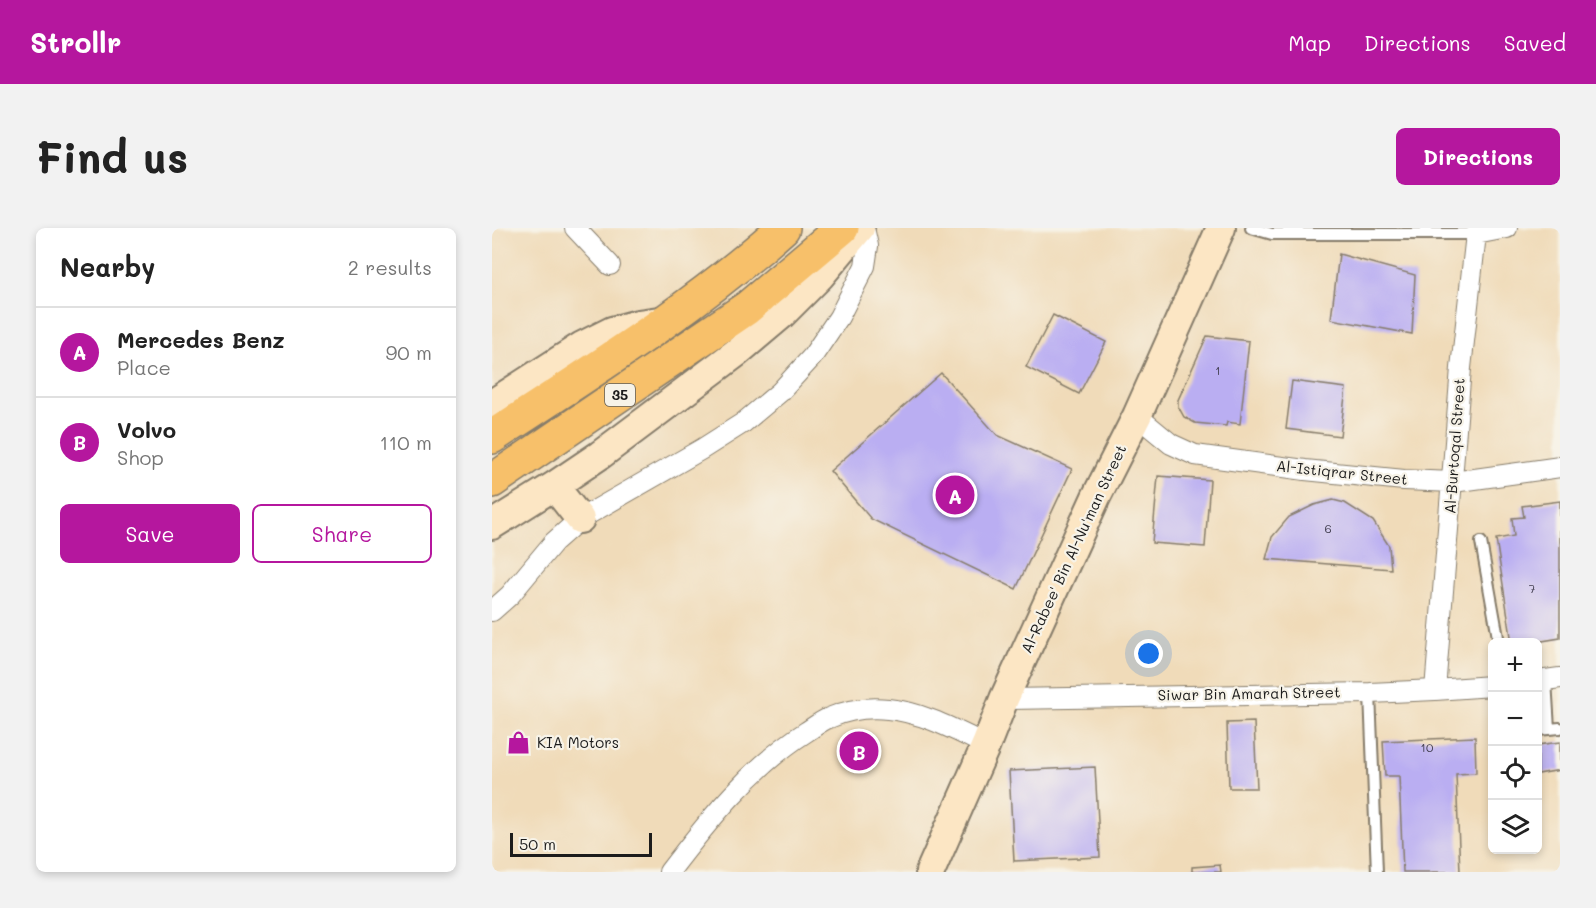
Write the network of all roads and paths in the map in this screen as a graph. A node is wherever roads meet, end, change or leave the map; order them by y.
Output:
1 (575, 228) edge
2 (783, 228) edge
3 (842, 228) edge
4 (862, 228) edge
5 (1221, 228) edge
6 (1251, 228) edge
7 (1508, 228) edge
8 (1476, 234) junction
9 (610, 265) dead end
10 (655, 328) junction
11 (492, 404) edge
12 (1137, 416) junction
13 (492, 437) edge
14 (1560, 468) edge
15 (492, 481) edge
16 (1453, 482) junction
17 (554, 486) junction
18 (580, 519) junction
19 (492, 525) edge
20 (1481, 542) dead end
21 (492, 611) edge
22 (1498, 638) edge
23 (1548, 680) edge
24 (1488, 686) edge
25 (1435, 690) junction
26 (1370, 693) junction
27 (1004, 699) junction
28 (1549, 729) edge
29 (986, 745) junction
30 (669, 872) edge
31 (930, 872) edge
32 (1377, 872) edge

1 - 9 street
2 - 10 highway, 35
3 - 15 highway, 35
4 - 17 main road
4 - 18 street
5 - 12 main road, Al-Rabee' Bin Al-Nu'man Street
6 - 8 lane
7 - 8 street
8 - 16 street, Al-Burtoqal Street
10 - 11 main road
10 - 13 highway, 35
12 - 16 street, Al-Istiqrar Street
12 - 27 main road, Al-Rabee' Bin Al-Nu'man Street
14 - 16 street, Al-Istiqrar Street
16 - 25 street, Al-Burtoqal Street
17 - 18 main road
17 - 19 main road
18 - 21 street
20 - 22 lane
23 - 28 lane
24 - 25 street, Siwar Bin Amarah Street
25 - 26 street, Siwar Bin Amarah Street
26 - 27 street, Siwar Bin Amarah Street
26 - 32 lane
27 - 29 main road, Al-Rabee' Bin Al-Nu'man Street
29 - 30 street
29 - 31 main road, Al-Rabee' Bin Al-Nu'man Street

